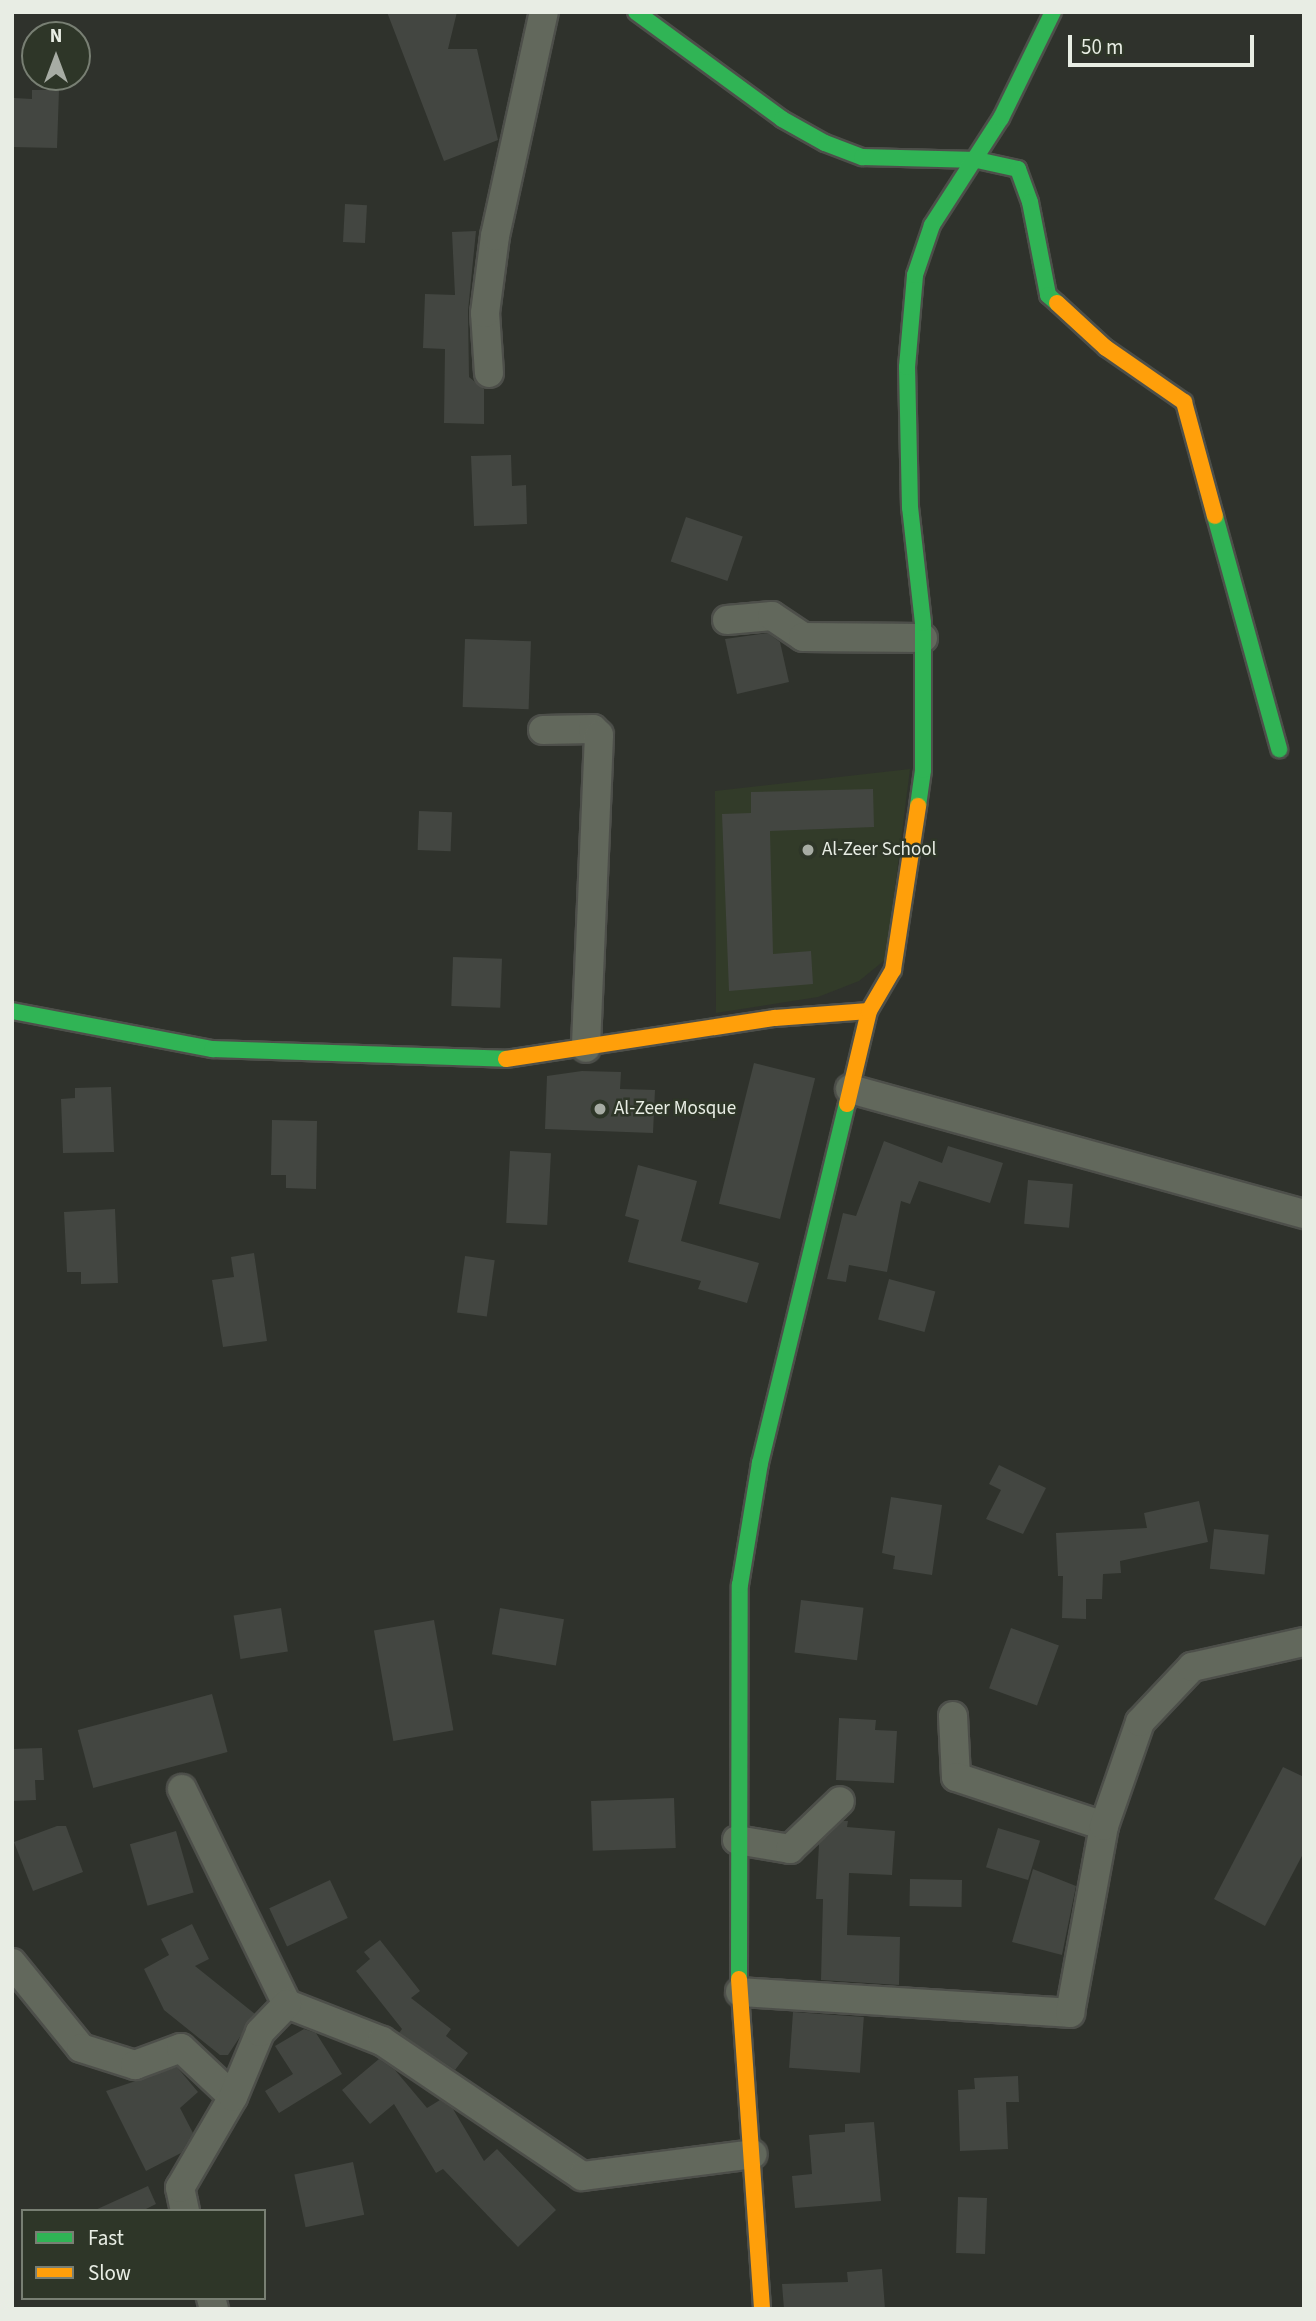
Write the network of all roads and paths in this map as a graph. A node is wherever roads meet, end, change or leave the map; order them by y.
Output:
1 (544, 12) edge
2 (636, 12) edge
3 (1053, 12) edge
4 (977, 160) junction
5 (489, 373) dead end
6 (727, 620) dead end
7 (923, 638) junction
8 (543, 730) dead end
9 (1279, 749) dead end
10 (869, 1010) junction
11 (12, 1011) edge
12 (586, 1048) junction
13 (849, 1089) junction
14 (1304, 1214) edge
15 (1304, 1642) edge
16 (953, 1716) dead end
17 (182, 1788) dead end
18 (840, 1801) dead end
19 (1104, 1826) junction
20 (737, 1840) junction
21 (12, 1963) edge
22 (740, 1992) junction
23 (287, 2004) junction
24 (233, 2097) junction
25 (753, 2154) junction
26 (185, 2209) edge
27 (762, 2309) edge

1 - 5 street
2 - 4 street
3 - 4 street
4 - 7 street
4 - 9 street
6 - 7 street
7 - 10 street
8 - 12 street
10 - 12 street
10 - 13 street
11 - 12 street
13 - 14 street
13 - 20 street
15 - 19 street
16 - 19 street
17 - 23 street
18 - 20 street
19 - 22 street
20 - 22 street
21 - 24 street
22 - 25 street
23 - 24 street
23 - 25 street
24 - 26 street
25 - 27 street

